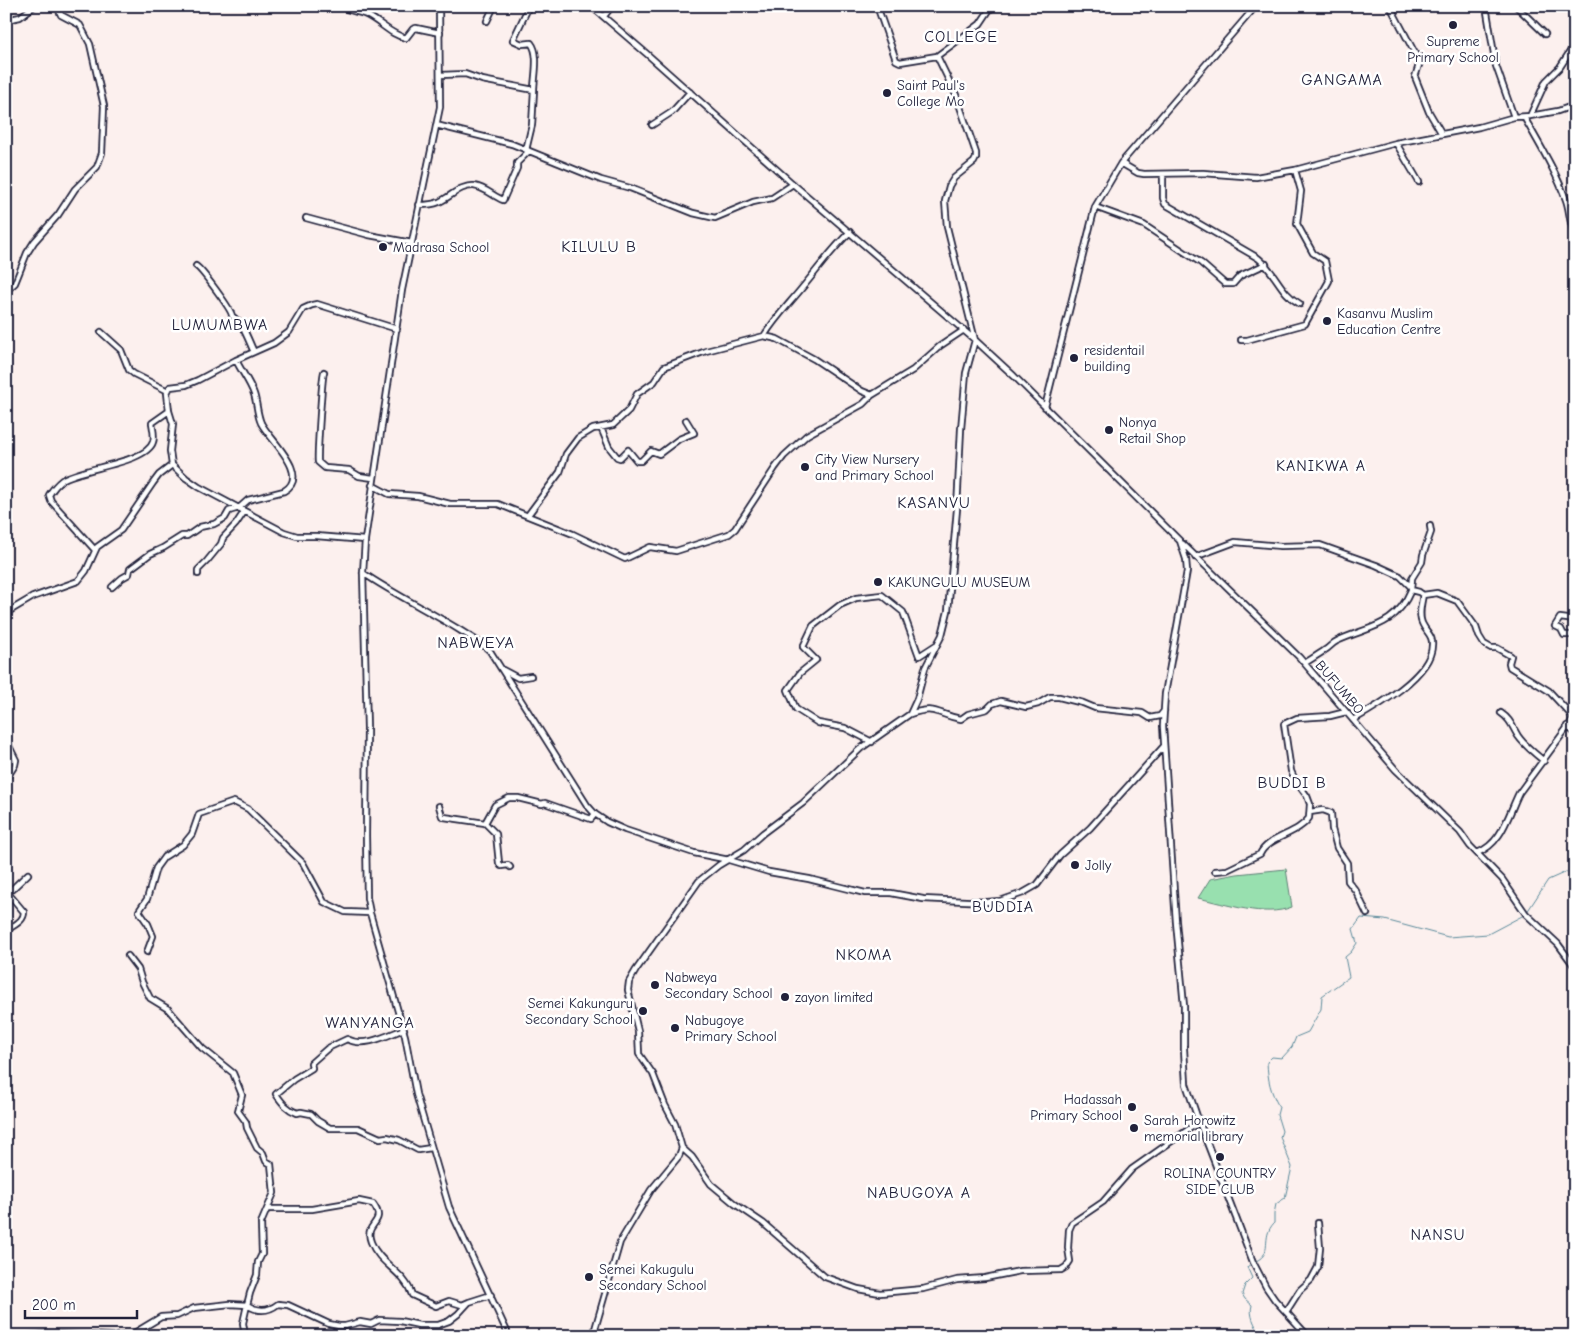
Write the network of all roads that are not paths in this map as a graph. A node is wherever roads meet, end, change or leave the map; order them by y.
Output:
1 (34, 6) edge
2 (57, 6) edge
3 (341, 6) edge
4 (439, 6) edge
5 (494, 6) edge
6 (529, 6) edge
7 (591, 6) edge
8 (612, 6) edge
9 (877, 6) edge
10 (992, 6) edge
11 (1256, 6) edge
12 (1390, 6) edge
13 (1486, 6) edge
14 (1516, 6) edge
15 (604, 16) junction
16 (6, 20) edge
17 (487, 21) dead end
18 (440, 33) junction
19 (1545, 34) dead end
20 (1575, 44) edge
21 (937, 56) junction
22 (441, 75) junction
23 (534, 90) junction
24 (690, 92) junction
25 (1575, 105) edge
26 (1530, 116) junction
27 (1514, 117) junction
28 (1524, 117) junction
29 (652, 124) dead end
30 (436, 125) junction
31 (1442, 134) junction
32 (1396, 143) junction
33 (527, 150) junction
34 (1121, 163) junction
35 (1295, 170) junction
36 (1163, 174) junction
37 (1419, 182) dead end
38 (793, 184) junction
39 (419, 205) junction
40 (1095, 207) junction
41 (306, 218) dead end
42 (850, 232) junction
43 (1575, 234) edge
44 (412, 243) junction
45 (1266, 264) junction
46 (196, 266) dead end
47 (6, 290) edge
48 (1300, 304) dead end
49 (397, 329) junction
50 (964, 330) junction
51 (101, 332) dead end
52 (764, 336) junction
53 (975, 340) junction
54 (1241, 340) dead end
55 (254, 352) junction
56 (236, 360) junction
57 (324, 372) dead end
58 (168, 391) junction
59 (872, 395) junction
60 (1045, 407) junction
61 (169, 411) junction
62 (686, 420) dead end
63 (601, 428) junction
64 (172, 465) junction
65 (374, 478) junction
66 (372, 485) junction
67 (239, 508) junction
68 (244, 512) junction
69 (528, 516) junction
70 (1430, 526) dead end
71 (365, 540) junction
72 (1180, 541) junction
73 (95, 550) junction
74 (1195, 557) junction
75 (363, 573) junction
76 (198, 574) dead end
77 (112, 587) dead end
78 (1411, 588) junction
79 (1423, 595) junction
80 (6, 613) edge
81 (1575, 620) edge
82 (1575, 636) edge
83 (936, 645) junction
84 (1305, 663) junction
85 (502, 670) junction
86 (532, 676) dead end
87 (6, 677) edge
88 (6, 690) edge
89 (917, 699) junction
90 (925, 710) junction
91 (1165, 710) junction
92 (1346, 712) junction
93 (1501, 713) dead end
94 (910, 714) junction
95 (1575, 718) edge
96 (1353, 720) junction
97 (1567, 726) junction
98 (1575, 733) edge
99 (6, 740) edge
100 (872, 742) junction
101 (1165, 746) junction
102 (1544, 761) junction
103 (6, 779) edge
104 (438, 806) dead end
105 (1310, 812) junction
106 (595, 814) junction
107 (485, 823) junction
108 (1477, 853) junction
109 (718, 858) junction
110 (729, 860) junction
111 (510, 867) dead end
112 (712, 870) junction
113 (1215, 871) dead end
114 (28, 874) dead end
115 (370, 913) junction
116 (1367, 914) dead end
117 (6, 931) edge
118 (147, 952) dead end
119 (128, 956) dead end
120 (1575, 967) edge
121 (404, 1029) junction
122 (1199, 1122) junction
123 (431, 1148) junction
124 (682, 1148) junction
125 (267, 1209) junction
126 (1318, 1223) dead end
127 (491, 1295) junction
128 (469, 1302) junction
129 (247, 1305) junction
130 (1286, 1312) junction
131 (27, 1336) edge
132 (94, 1336) edge
133 (111, 1336) edge
134 (116, 1336) edge
135 (245, 1336) edge
136 (509, 1336) edge
137 (592, 1336) edge
138 (1308, 1336) edge

1 - 16 street
2 - 47 street
3 - 18 street
4 - 18 street
5 - 17 street
6 - 23 street
7 - 15 street, BUFUMBO
8 - 15 street
9 - 21 street
10 - 21 street
11 - 34 street
12 - 31 street
13 - 27 street
14 - 19 street
15 - 24 street, BUFUMBO
18 - 22 street
20 - 26 street
21 - 53 street
22 - 23 street
22 - 30 street
23 - 33 street
24 - 29 street
24 - 38 street, BUFUMBO
25 - 26 street
26 - 28 street
27 - 28 street
27 - 31 street
28 - 43 street
30 - 33 street
30 - 39 street
31 - 32 street
32 - 35 street
32 - 37 street
33 - 38 street
33 - 39 street
34 - 36 street
34 - 40 street
35 - 36 street
35 - 54 street
36 - 45 street
38 - 42 street, BUFUMBO
39 - 44 street
40 - 45 street
40 - 60 street
41 - 44 street
42 - 50 street, BUFUMBO
42 - 52 street
44 - 49 street
45 - 48 street
46 - 55 street
49 - 55 street
49 - 65 street
50 - 53 street, BUFUMBO
50 - 59 street
51 - 58 street
52 - 59 street
52 - 63 street
53 - 60 street, BUFUMBO
53 - 83 street
55 - 56 street
56 - 58 street
56 - 67 street
57 - 65 street
58 - 61 street
59 - 69 street
60 - 72 street, BUFUMBO
61 - 64 street
61 - 73 street
62 - 63 street
63 - 69 street
64 - 67 street
64 - 73 street
65 - 66 street
66 - 69 street
66 - 71 street
67 - 68 street
67 - 77 street
68 - 71 street
68 - 76 street
70 - 78 street
71 - 75 street
72 - 74 street, BUFUMBO
72 - 91 street
73 - 80 street
74 - 78 street
74 - 84 street, BUFUMBO
75 - 85 street
75 - 115 street
78 - 79 street
78 - 84 street
79 - 95 street
79 - 96 street
81 - 82 street
83 - 89 street
83 - 100 street
84 - 92 street, BUFUMBO
85 - 86 street
85 - 106 street
87 - 88 street
89 - 90 street
89 - 94 street
90 - 91 street
90 - 94 street
91 - 101 street
92 - 96 street, BUFUMBO
92 - 105 street
93 - 102 street
94 - 100 street
95 - 97 street
96 - 108 street, BUFUMBO
97 - 98 street
97 - 102 street
99 - 103 street
100 - 110 street
101 - 110 street
101 - 122 street
102 - 108 street
104 - 107 street
105 - 113 street
105 - 116 street
106 - 107 street
106 - 109 street
107 - 111 street
108 - 120 street, BUFUMBO
109 - 110 street
109 - 112 street
110 - 112 street
112 - 124 street
114 - 117 street
115 - 118 street
115 - 121 street
119 - 125 street
121 - 123 street
121 - 123 street
122 - 124 street
122 - 130 street
123 - 127 street
124 - 137 street
125 - 128 street
125 - 129 street
126 - 130 street
127 - 128 street
127 - 136 street
128 - 129 street
129 - 134 street
129 - 135 street
130 - 138 street
131 - 132 street
132 - 133 street

